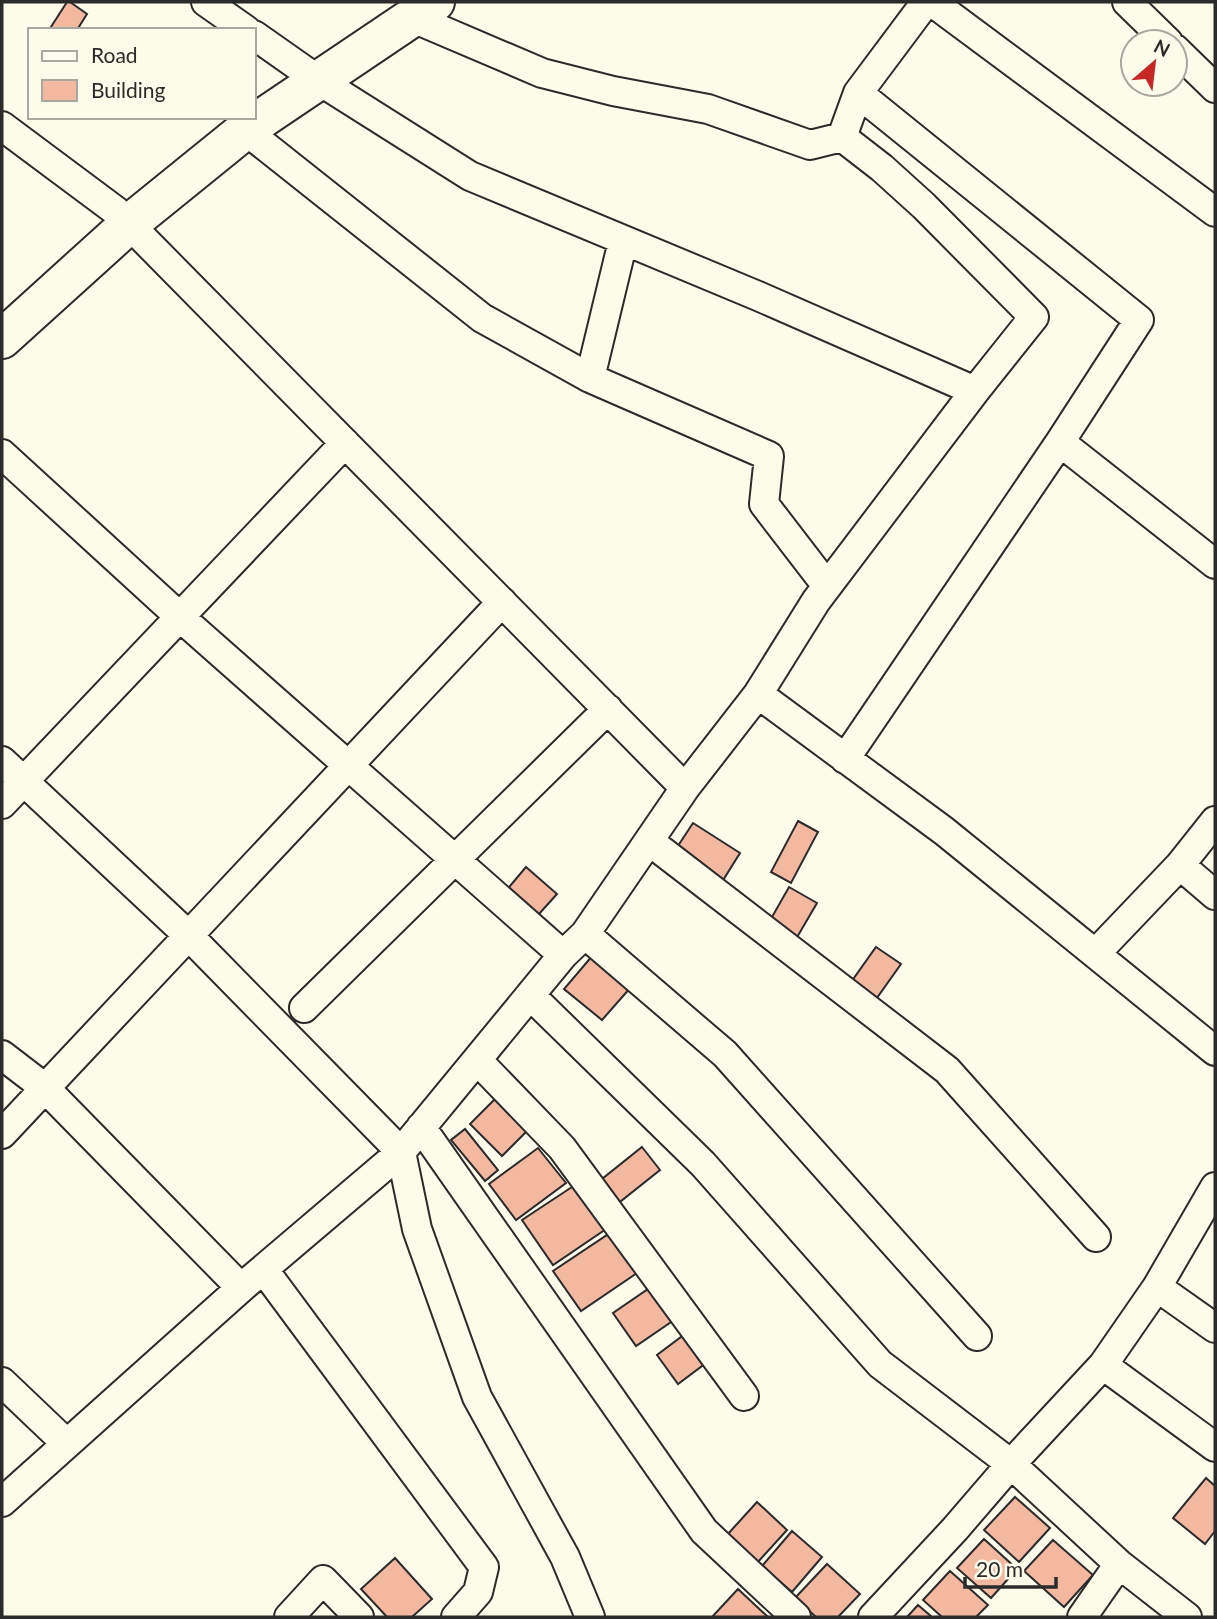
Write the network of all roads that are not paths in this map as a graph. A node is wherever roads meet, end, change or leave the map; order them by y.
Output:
1 (206, 2) edge
2 (926, 2) edge
3 (932, 2) edge
4 (1127, 2) edge
5 (424, 10) edge
6 (243, 28) edge
7 (1154, 28) edge
8 (256, 36) edge
9 (1189, 63) edge
10 (318, 80) junction
11 (1215, 88) edge
12 (858, 93) junction
13 (2, 126) edge
14 (245, 130) junction
15 (842, 137) junction
16 (1215, 212) edge
17 (129, 224) junction
18 (623, 240) junction
19 (2, 339) edge
20 (590, 378) junction
21 (975, 391) junction
22 (1060, 442) junction
23 (345, 443) junction
24 (2, 454) edge
25 (1215, 564) edge
26 (827, 586) junction
27 (502, 602) junction
28 (180, 617) junction
29 (758, 694) junction
30 (608, 709) junction
31 (845, 759) junction
32 (2, 761) edge
33 (348, 766) junction
34 (23, 781) junction
35 (685, 788) junction
36 (2, 804) edge
37 (1215, 821) edge
38 (649, 841) junction
39 (455, 860) junction
40 (1180, 865) junction
41 (1215, 895) edge
42 (584, 934) junction
43 (189, 936) junction
44 (1096, 953) junction
45 (563, 956) junction
46 (530, 995) junction
47 (304, 1008) dead end
48 (1215, 1051) edge
49 (2, 1055) edge
50 (477, 1060) junction
51 (46, 1088) junction
52 (421, 1127) junction
53 (2, 1133) edge
54 (401, 1152) junction
55 (1212, 1197) edge
56 (1096, 1237) dead end
57 (264, 1270) junction
58 (1157, 1287) junction
59 (241, 1288) junction
60 (1215, 1328) edge
61 (978, 1336) dead end
62 (1103, 1365) junction
63 (2, 1382) edge
64 (744, 1396) dead end
65 (66, 1443) junction
66 (1215, 1447) edge
67 (1011, 1464) junction
68 (2, 1502) edge
69 (1119, 1564) junction
70 (289, 1617) edge
71 (359, 1617) edge
72 (456, 1617) edge
73 (590, 1617) edge
74 (796, 1617) edge
75 (873, 1617) edge
76 (1082, 1617) edge
77 (1186, 1617) edge

1 - 6 street
2 - 12 street
3 - 16 street
4 - 7 street
5 - 10 main road
5 - 15 street
8 - 10 street
9 - 11 street
10 - 14 main road
10 - 18 street
12 - 15 street
12 - 22 street
13 - 17 street
14 - 17 main road
14 - 20 street
15 - 21 street
17 - 19 main road
17 - 23 street
18 - 20 street
18 - 21 street
20 - 26 street
21 - 26 street
22 - 25 street
22 - 31 street
23 - 27 street
23 - 28 street
24 - 28 street
26 - 29 street
27 - 30 street
27 - 33 street
28 - 33 street
28 - 34 street
29 - 31 street
29 - 35 street
30 - 35 street
30 - 39 street
31 - 44 street
32 - 34 street
33 - 39 street
33 - 43 street
34 - 36 street
34 - 43 street
35 - 38 street
37 - 40 street
38 - 42 street
38 - 56 street
39 - 45 street
39 - 47 street
40 - 41 street
40 - 44 street
42 - 45 street
42 - 61 street
43 - 51 street
43 - 54 street
44 - 48 street
45 - 46 street
46 - 50 street
46 - 67 street
49 - 51 street
50 - 52 street
50 - 64 street
51 - 53 street
51 - 59 street
52 - 54 street
52 - 74 street
54 - 57 street
54 - 73 street
55 - 58 street
57 - 59 street
57 - 72 street
58 - 60 street
58 - 62 street
59 - 65 street
62 - 66 street
62 - 67 street
63 - 65 street
65 - 68 street
67 - 69 street
67 - 75 street
69 - 76 street
69 - 77 street
70 - 71 street

